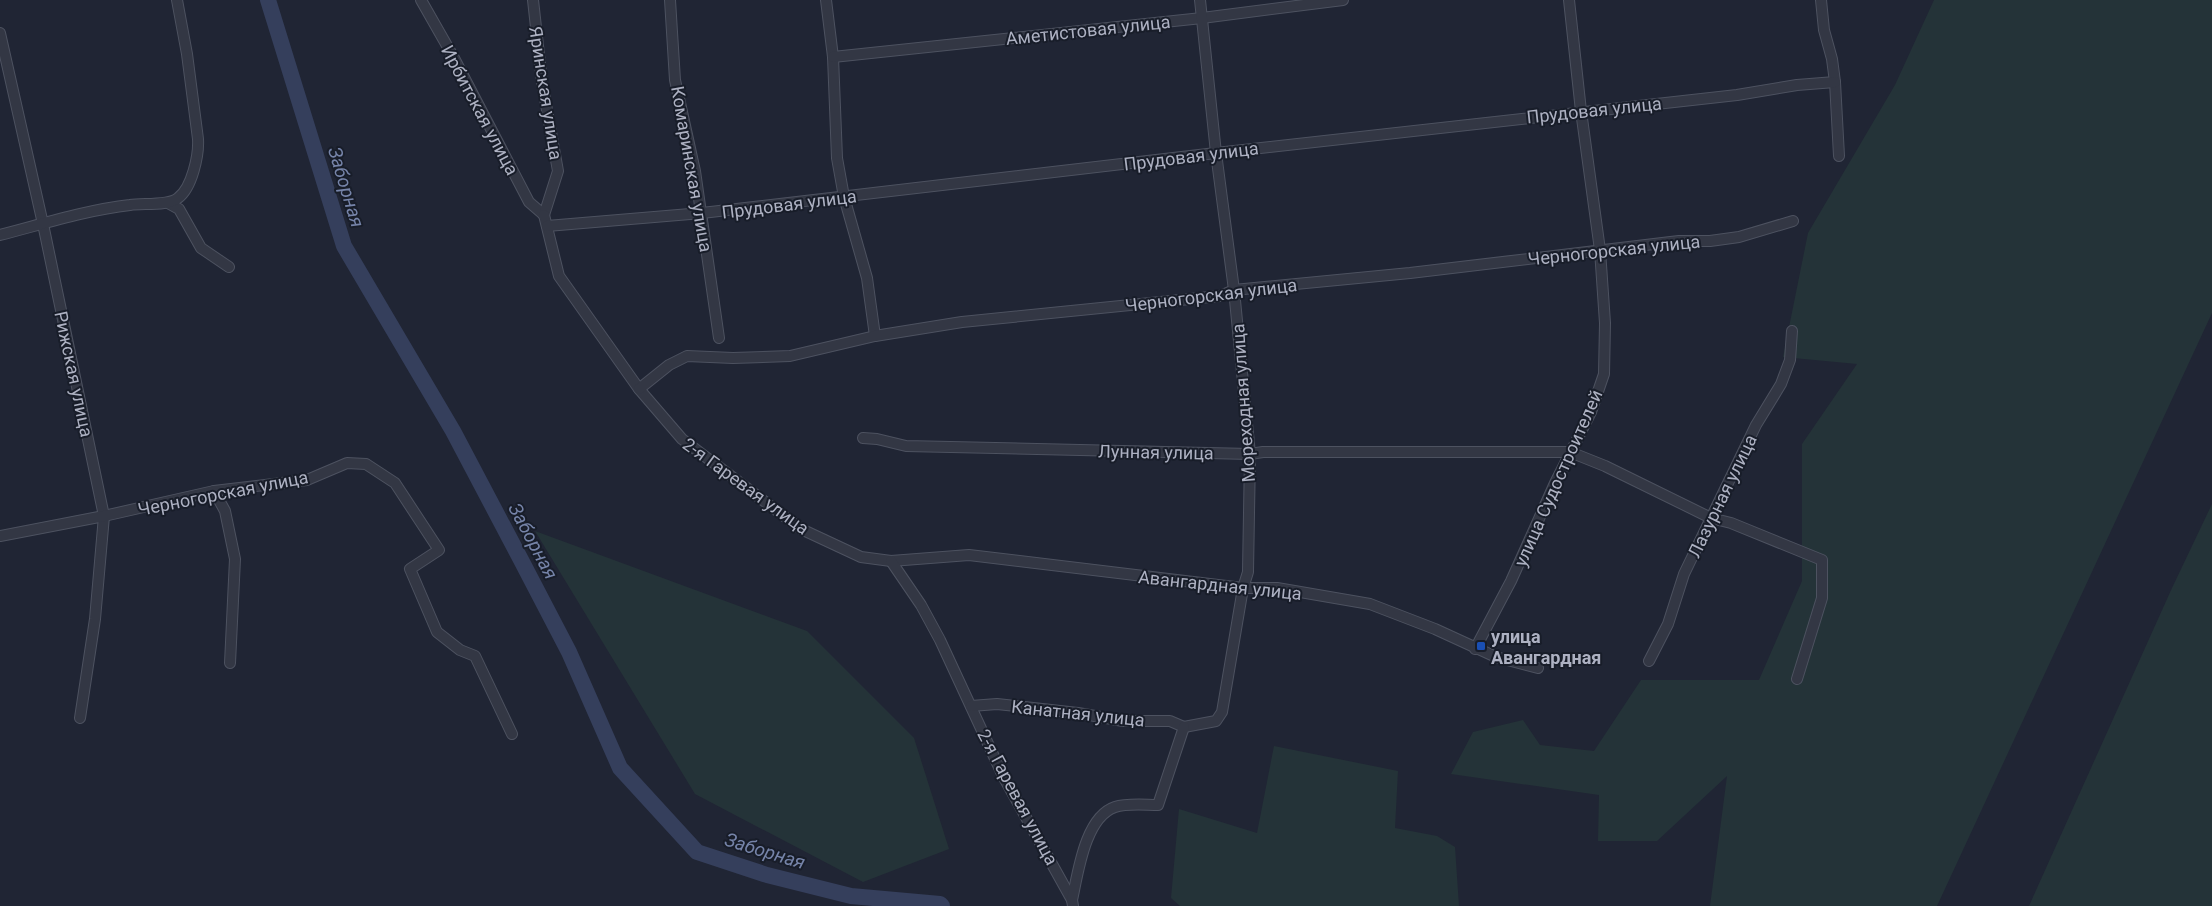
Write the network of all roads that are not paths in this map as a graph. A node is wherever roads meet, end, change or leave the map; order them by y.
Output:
1 (177, 0) edge
2 (421, 0) edge
3 (533, 0) edge
4 (670, 0) edge
5 (826, 0) edge
6 (1200, 0) edge
7 (1343, 0) edge
8 (1569, 0) edge
9 (1821, 0) edge
10 (1202, 18) junction
11 (0, 33) edge
12 (833, 57) junction
13 (1835, 82) junction
14 (1581, 111) junction
15 (1216, 153) junction
16 (1840, 156) dead end
17 (844, 197) junction
18 (168, 203) junction
19 (544, 214) junction
20 (702, 214) junction
21 (1793, 221) dead end
22 (43, 224) junction
23 (547, 226) junction
24 (0, 235) edge
25 (1600, 250) junction
26 (229, 266) dead end
27 (1234, 290) junction
28 (1792, 331) dead end
29 (875, 336) junction
30 (719, 338) dead end
31 (639, 389) junction
32 (863, 438) dead end
33 (1570, 452) junction
34 (1250, 454) junction
35 (214, 491) junction
36 (104, 516) junction
37 (1711, 518) junction
38 (0, 536) edge
39 (891, 561) junction
40 (1243, 588) junction
41 (1475, 649) junction
42 (1649, 661) dead end
43 (230, 663) dead end
44 (1538, 668) dead end
45 (1797, 679) dead end
46 (970, 706) junction
47 (80, 718) dead end
48 (1184, 727) junction
49 (512, 734) dead end
50 (1072, 903) edge

1 - 18 street
2 - 19 street, Ирбитская улица
3 - 19 street, Яринская улица
4 - 20 street, Комаринская улица
5 - 12 street
6 - 10 street, Мореходная улица
7 - 10 street, Аметистовая улица
8 - 14 street, улица Судостроителей
9 - 13 street
10 - 12 street, Аметистовая улица
10 - 15 street, Мореходная улица
11 - 22 street, Рижская улица
12 - 17 street
13 - 14 street, Прудовая улица
13 - 16 street
14 - 15 street, Прудовая улица
14 - 25 street, улица Судостроителей
15 - 17 street, Прудовая улица
15 - 27 street, Мореходная улица
17 - 20 street, Прудовая улица
17 - 29 street
18 - 22 street
18 - 26 street
19 - 23 street, 2-я Гаревая улица
20 - 23 street, Прудовая улица
20 - 30 street, Комаринская улица
21 - 25 street, Черногорская улица
22 - 24 street
22 - 36 street, Рижская улица
23 - 31 street, 2-я Гаревая улица
25 - 27 street, Черногорская улица
25 - 33 street, улица Судостроителей
27 - 29 street, Черногорская улица
27 - 34 street, Мореходная улица
28 - 37 street, Лазурная улица
29 - 31 street, Черногорская улица
31 - 39 street, 2-я Гаревая улица
32 - 34 street, Лунная улица
33 - 34 street, Лунная улица
33 - 37 street
33 - 41 street, улица Судостроителей
34 - 40 street, Мореходная улица
35 - 36 street, Черногорская улица
35 - 43 street
35 - 49 street, Черногорская улица
36 - 38 street, Черногорская улица
36 - 47 street, Рижская улица
37 - 42 street, Лазурная улица
37 - 45 street
39 - 40 street, Авангардная улица
39 - 46 street, 2-я Гаревая улица
40 - 41 street, Авангардная улица
40 - 48 street, Мореходная улица
41 - 44 street, Авангардная улица
46 - 48 street, Канатная улица
46 - 50 street, 2-я Гаревая улица
48 - 50 street

